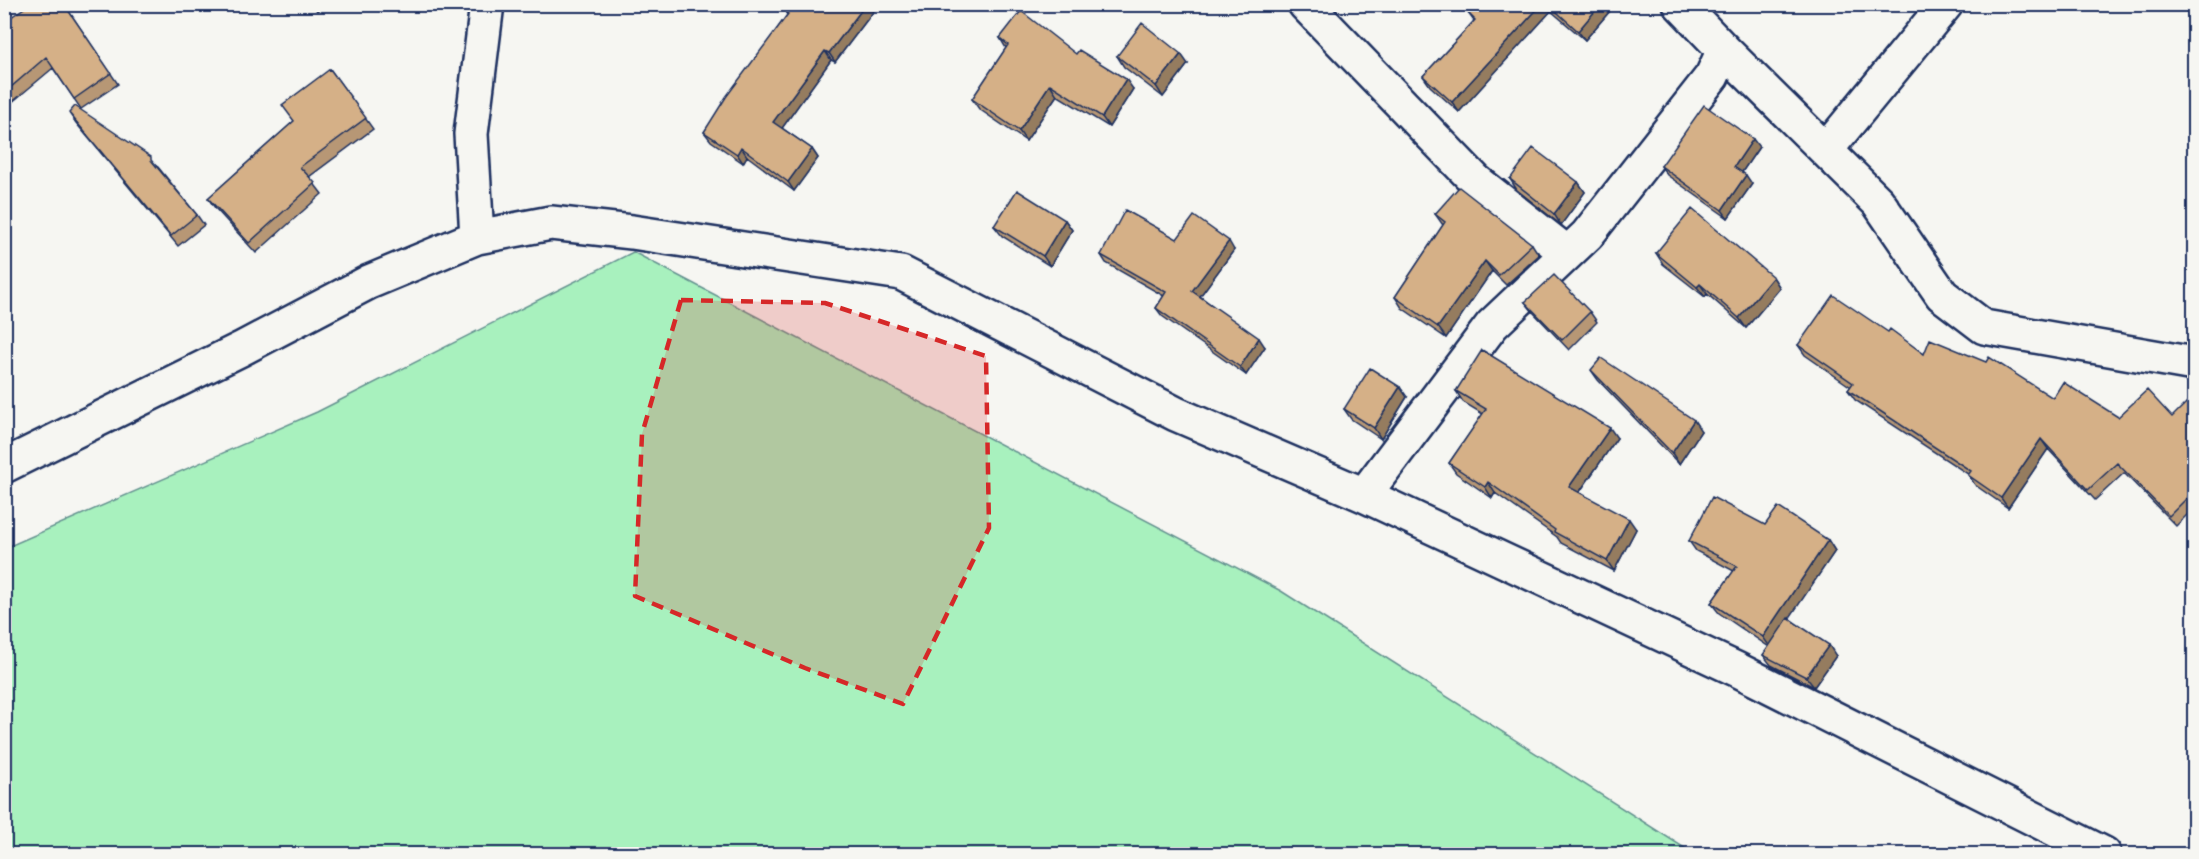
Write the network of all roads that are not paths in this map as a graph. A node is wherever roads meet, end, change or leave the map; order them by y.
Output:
1 (487, 4) edge
2 (1305, 4) edge
3 (1680, 4) edge
4 (1946, 4) edge
5 (1724, 50) junction
6 (1826, 150) junction
7 (477, 237) junction
8 (1568, 253) junction
9 (2194, 364) edge
10 (4, 466) edge
11 (1364, 495) junction
12 (2104, 855) edge

1 - 7 street
2 - 8 street
3 - 5 street
4 - 6 street
5 - 6 street
5 - 8 street
6 - 9 street
7 - 10 street
7 - 11 street
8 - 11 street
11 - 12 street

